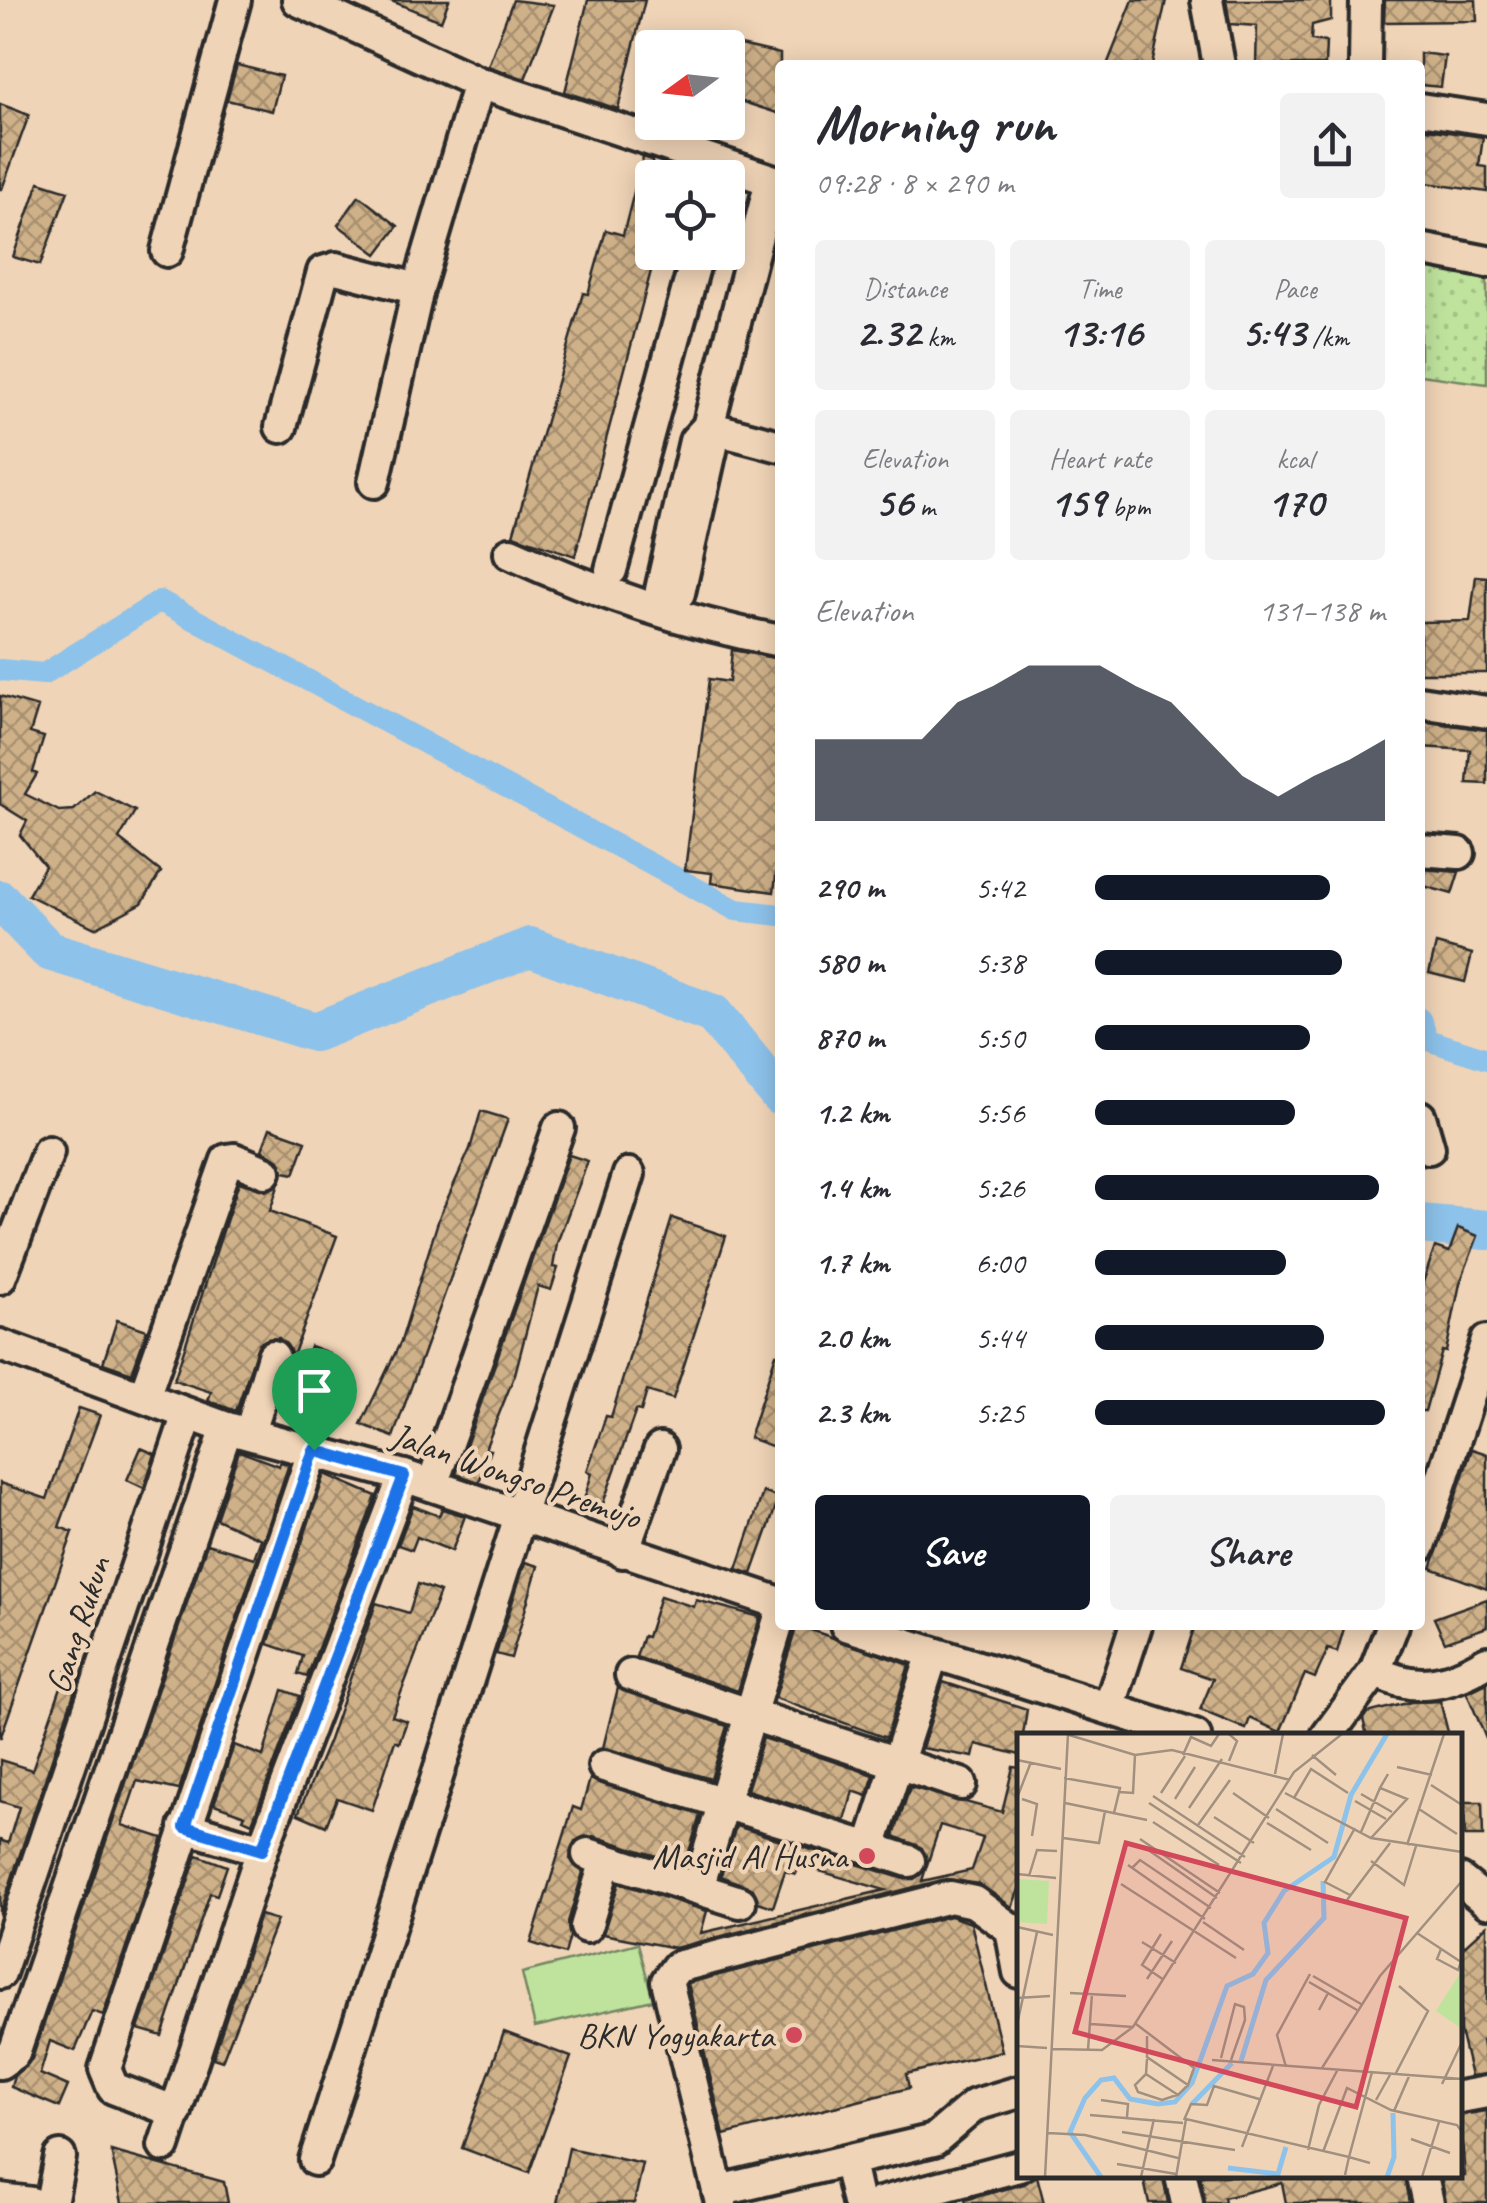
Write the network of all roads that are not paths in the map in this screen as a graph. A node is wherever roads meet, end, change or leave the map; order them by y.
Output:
1 (235, 0) edge
2 (298, 0) edge
3 (1207, 0) edge
4 (1366, 0) edge
5 (1218, 60) edge
6 (1365, 60) edge
7 (479, 83) junction
8 (1425, 111) edge
9 (1487, 119) edge
10 (688, 160) edge
11 (745, 176) edge
12 (775, 182) edge
13 (775, 186) edge
14 (1425, 250) edge
15 (167, 251) dead end
16 (1487, 262) edge
17 (693, 270) edge
18 (418, 289) junction
19 (281, 428) dead end
20 (775, 445) edge
21 (374, 482) dead end
22 (510, 553) dead end
23 (608, 583) junction
24 (775, 639) edge
25 (1425, 703) edge
26 (1487, 712) edge
27 (1425, 851) edge
28 (1459, 854) dead end
29 (559, 1128) dead end
30 (1425, 1134) edge
31 (1429, 1148) dead end
32 (48, 1152) dead end
33 (265, 1172) dead end
34 (629, 1174) dead end
35 (0, 1278) edge
36 (1487, 1341) edge
37 (0, 1346) edge
38 (273, 1356) dead end
39 (144, 1398) junction
40 (188, 1414) junction
41 (238, 1430) junction
42 (660, 1449) dead end
43 (314, 1450) junction
44 (418, 1481) junction
45 (518, 1518) junction
46 (1425, 1531) edge
47 (623, 1552) junction
48 (775, 1601) edge
49 (775, 1630) edge
50 (862, 1630) edge
51 (1134, 1630) edge
52 (1391, 1630) edge
53 (933, 1653) junction
54 (1487, 1662) edge
55 (1375, 1672) junction
56 (632, 1675) dead end
57 (1109, 1708) junction
58 (747, 1716) junction
59 (1186, 1733) edge
60 (1330, 1733) edge
61 (897, 1764) junction
62 (604, 1766) dead end
63 (961, 1784) dead end
64 (723, 1802) junction
65 (185, 1827) junction
66 (870, 1848) junction
67 (262, 1850) junction
68 (909, 1861) dead end
69 (1462, 1882) edge
70 (698, 1888) junction
71 (740, 1902) dead end
72 (1487, 1902) edge
73 (586, 1928) dead end
74 (1017, 1958) edge
75 (0, 1973) edge
76 (0, 2064) edge
77 (1487, 2092) edge
78 (1017, 2093) edge
79 (1462, 2097) edge
80 (176, 2112) junction
81 (164, 2146) dead end
82 (60, 2157) dead end
83 (316, 2160) dead end
84 (848, 2163) junction
85 (1017, 2167) edge
86 (1180, 2178) edge
87 (1422, 2178) edge
88 (801, 2189) edge
89 (720, 2197) edge
90 (0, 2199) edge
91 (32, 2203) edge
92 (51, 2203) edge
93 (858, 2203) edge
94 (880, 2203) edge
95 (1186, 2203) edge
96 (1428, 2203) edge

1 - 15 street
2 - 7 street
3 - 5 street
4 - 6 street
7 - 10 street
7 - 18 street
8 - 9 street
11 - 12 street
13 - 20 street
14 - 16 street
17 - 23 street
18 - 19 street
18 - 21 street
22 - 23 street
23 - 24 street
25 - 26 street
27 - 28 street
29 - 44 street
30 - 31 street
32 - 35 street
33 - 39 street
34 - 45 street
36 - 46 street
37 - 39 street, Jalan Wongso Premujo
38 - 41 street
39 - 40 street, Jalan Wongso Premujo
40 - 41 street, Jalan Wongso Premujo
40 - 75 street, Gang Rukun
41 - 43 street, Jalan Wongso Premujo
41 - 76 street
42 - 47 street
43 - 44 street, Jalan Wongso Premujo
43 - 65 street
44 - 45 street, Jalan Wongso Premujo
44 - 67 street
45 - 47 street, Jalan Wongso Premujo
45 - 83 street
47 - 48 street, Jalan Wongso Premujo
49 - 58 street
50 - 53 street
51 - 57 street
52 - 55 street
53 - 57 street
53 - 61 street
54 - 55 street
55 - 60 street
56 - 58 street
57 - 59 street
58 - 61 street
58 - 64 street
61 - 63 street
61 - 66 street
62 - 64 street
64 - 66 street
64 - 70 street
65 - 67 street
65 - 80 street
66 - 68 street
67 - 80 street
69 - 72 street
70 - 71 street
70 - 73 street
74 - 89 street
77 - 79 street
78 - 84 street
80 - 81 street
82 - 92 street
84 - 88 street
84 - 93 street
85 - 94 street
86 - 95 street
87 - 96 street
88 - 89 street
90 - 91 street

